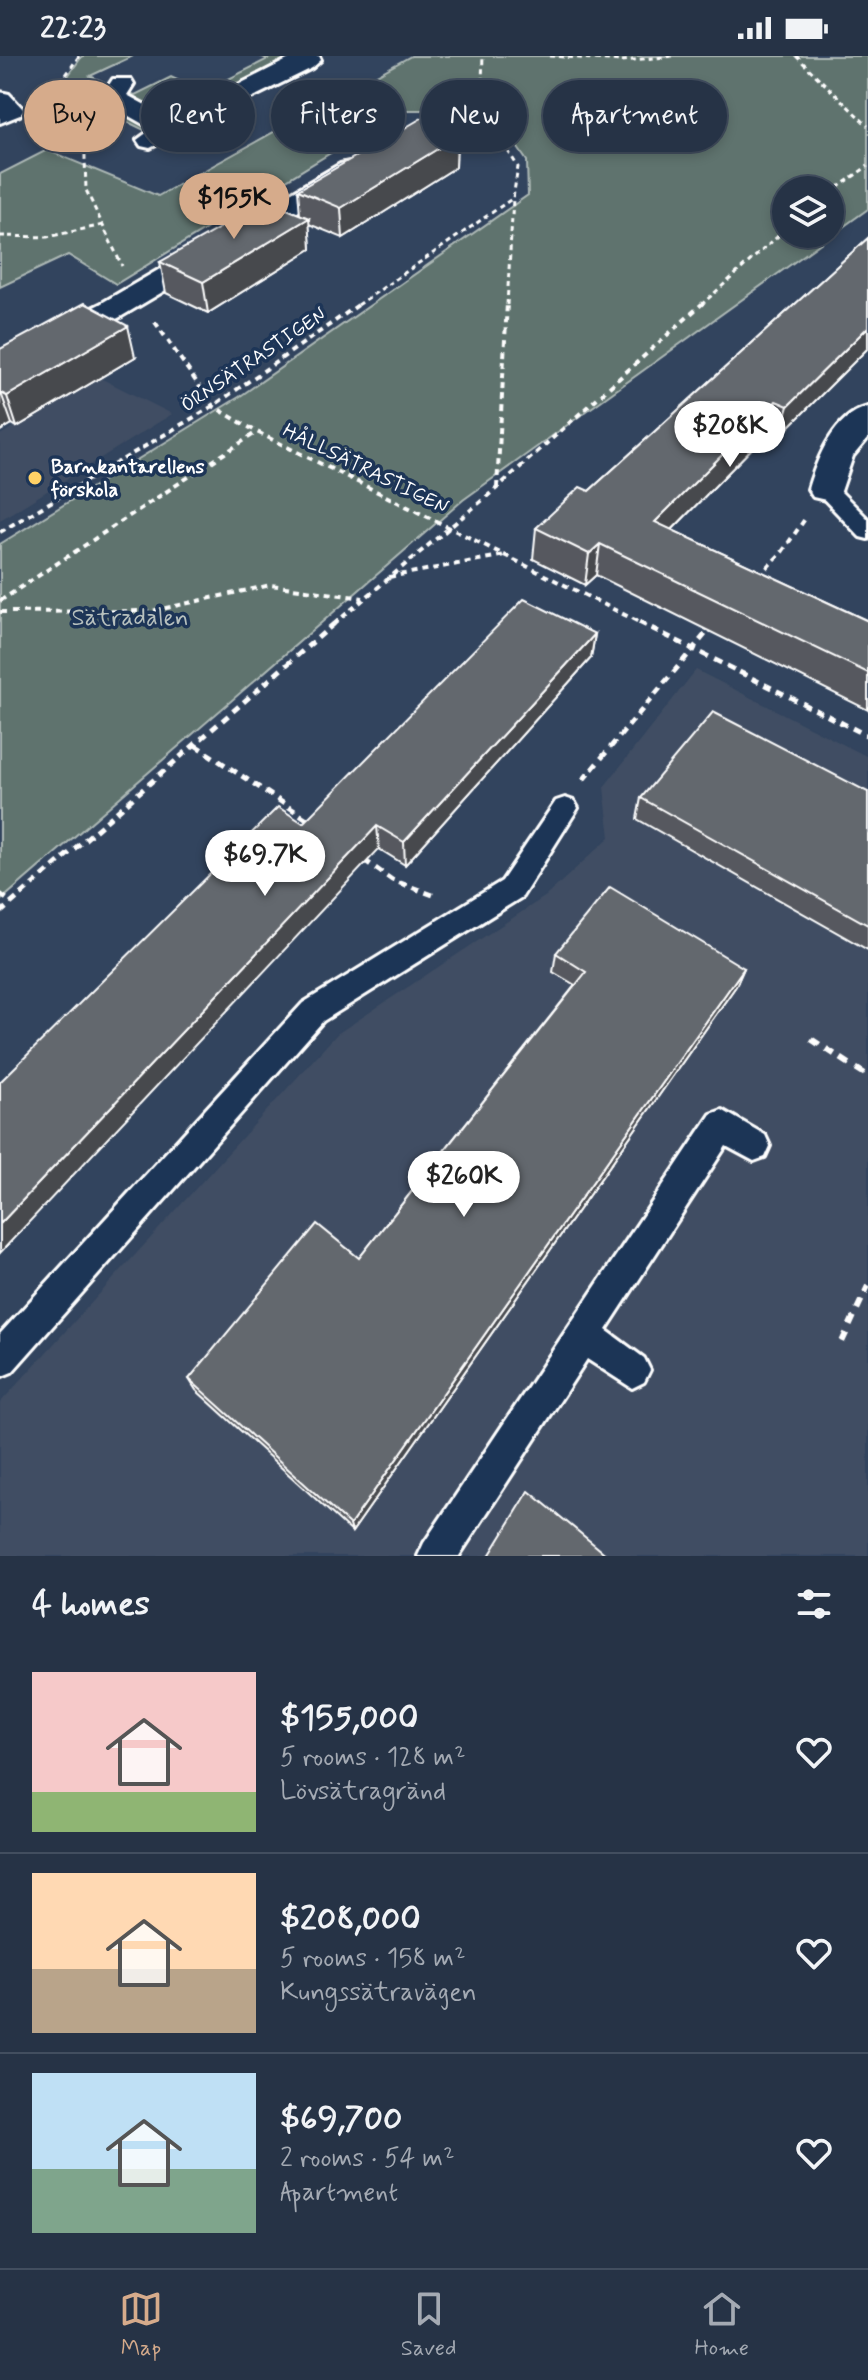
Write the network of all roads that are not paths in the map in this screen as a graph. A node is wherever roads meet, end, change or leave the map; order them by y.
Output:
1 (307, 56) edge
2 (0, 99) edge
3 (125, 107) edge
4 (0, 115) edge
5 (374, 156) edge
6 (0, 367) edge
7 (868, 417) edge
8 (826, 489) joint
9 (868, 532) edge
10 (565, 808) road end
11 (754, 1146) dead end
12 (583, 1335) junction
13 (0, 1360) edge
14 (632, 1370) dead end
15 (437, 1556) edge

1 - 3 street
2 - 4 street
5 - 6 street
7 - 8 street
8 - 9 lane
10 - 13 lane
11 - 12 lane
12 - 14 lane
12 - 15 lane

